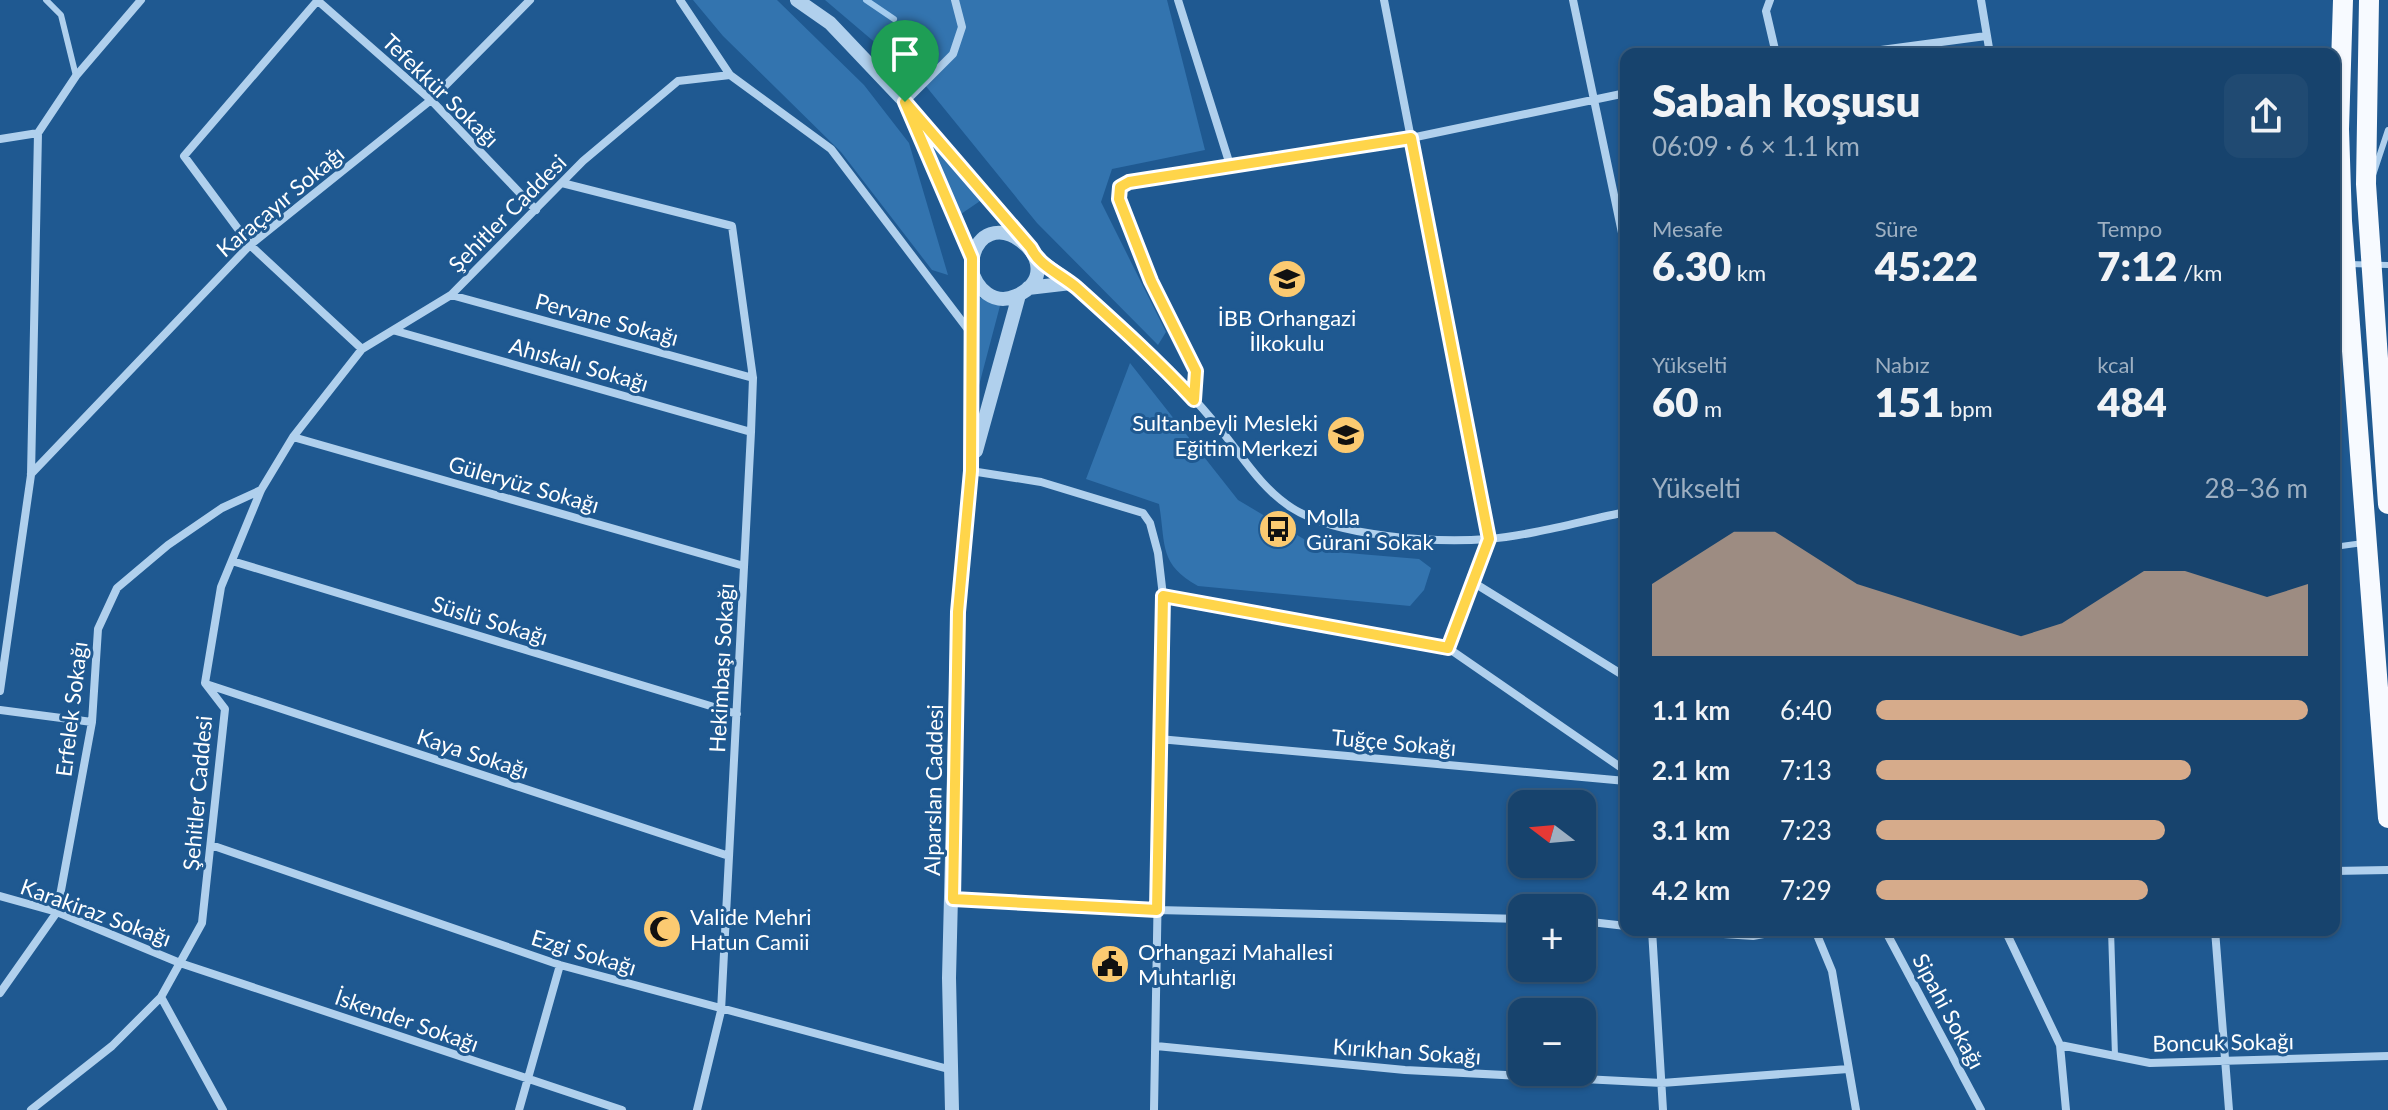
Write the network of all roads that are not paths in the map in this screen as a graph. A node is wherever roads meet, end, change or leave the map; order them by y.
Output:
1 (46, 0) edge
2 (141, 0) edge
3 (317, 0) edge
4 (530, 0) edge
5 (680, 0) edge
6 (797, 0) edge
7 (955, 0) edge
8 (1178, 0) edge
9 (1384, 0) edge
10 (1573, 0) edge
11 (1770, 0) edge
12 (1981, 0) edge
13 (2343, 0) edge
14 (2369, 0) edge
15 (1986, 36) junction
16 (1775, 48) edge
17 (1896, 48) edge
18 (1989, 48) edge
19 (2340, 48) edge
20 (730, 75) junction
21 (76, 76) junction
22 (1620, 94) edge
23 (1595, 98) junction
24 (431, 100) junction
25 (905, 102) junction
26 (2388, 130) edge
27 (38, 133) junction
28 (1411, 138) junction
29 (0, 139) edge
30 (2340, 149) edge
31 (1230, 165) junction
32 (562, 183) junction
33 (2366, 184) junction
34 (536, 210) junction
35 (1620, 222) edge
36 (1024, 240) junction
37 (250, 245) junction
38 (1035, 257) junction
39 (972, 263) junction
40 (2346, 264) junction
41 (2380, 265) edge
42 (1071, 283) junction
43 (1024, 292) junction
44 (451, 295) junction
45 (396, 331) junction
46 (971, 332) junction
47 (362, 349) junction
48 (753, 378) junction
49 (1194, 400) junction
50 (751, 432) junction
51 (293, 437) junction
52 (971, 471) junction
53 (31, 475) junction
54 (261, 490) junction
55 (2388, 504) edge
56 (2364, 506) junction
57 (1620, 513) edge
58 (1489, 539) junction
59 (2367, 543) junction
60 (2340, 546) edge
61 (232, 561) junction
62 (744, 566) junction
63 (1471, 581) junction
64 (1163, 596) junction
65 (1448, 648) junction
66 (1620, 673) edge
67 (205, 683) junction
68 (0, 691) edge
69 (0, 710) edge
70 (737, 714) junction
71 (92, 722) junction
72 (1159, 739) junction
73 (1620, 767) edge
74 (1620, 780) edge
75 (2388, 818) edge
76 (211, 845) junction
77 (729, 856) junction
78 (2388, 870) edge
79 (2340, 871) edge
80 (0, 896) edge
81 (953, 899) junction
82 (1157, 910) junction
83 (57, 912) junction
84 (1508, 919) edge
85 (1596, 923) edge
86 (1620, 925) edge
87 (1652, 936) edge
88 (1817, 936) edge
89 (1888, 936) edge
90 (2008, 936) edge
91 (2111, 936) edge
92 (2216, 936) edge
93 (180, 963) junction
94 (560, 965) junction
95 (0, 993) edge
96 (161, 997) junction
97 (721, 1011) junction
98 (2060, 1045) junction
99 (1156, 1046) junction
100 (2115, 1056) junction
101 (2388, 1056) edge
102 (2227, 1060) junction
103 (1848, 1069) junction
104 (953, 1070) junction
105 (528, 1080) junction
106 (1662, 1083) junction
107 (31, 1110) edge
108 (223, 1110) edge
109 (519, 1110) edge
110 (622, 1110) edge
111 (697, 1110) edge
112 (952, 1110) edge
113 (1154, 1110) edge
114 (1663, 1110) edge
115 (1856, 1110) edge
116 (1981, 1110) edge
117 (2066, 1110) edge
118 (2229, 1110) edge

1 - 21 lane
2 - 21 street
3 - 24 street, Tefekkür Sokağı
3 - 37 street
4 - 24 street, Karaçayır Sokağı
5 - 20 street
6 - 25 street
7 - 25 street
8 - 31 street
9 - 28 street
10 - 23 street
11 - 16 street
12 - 15 street
13 - 19 main road
14 - 33 main road
15 - 17 street
15 - 18 street
20 - 32 street, Şehitler Caddesi
20 - 46 street
21 - 27 street
22 - 23 street
23 - 28 street
23 - 35 street
24 - 34 street, Tefekkür Sokağı
24 - 37 street, Karaçayır Sokağı
25 - 36 street
25 - 39 street
26 - 33 lane
27 - 29 street
27 - 53 street
28 - 31 street
28 - 58 street
30 - 40 main road
31 - 49 street
32 - 34 street, Şehitler Caddesi
32 - 48 street, Hekimbaşı Sokağı
33 - 41 main road
34 - 44 street, Şehitler Caddesi
36 - 38 street
36 - 39 street
37 - 47 street
37 - 53 street, Karaçayır Sokağı
38 - 42 street
38 - 43 street
39 - 43 street
39 - 46 street
40 - 41 lane
40 - 56 main road
41 - 55 main road
42 - 43 street
42 - 49 street
43 - 52 street
44 - 45 street, Şehitler Caddesi
44 - 48 street, Pervane Sokağı
45 - 47 street, Şehitler Caddesi
45 - 50 street, Ahıskalı Sokağı
46 - 52 street
47 - 51 street, Şehitler Caddesi
48 - 50 street, Hekimbaşı Sokağı
49 - 58 street
50 - 62 street, Hekimbaşı Sokağı
51 - 54 street, Şehitler Caddesi
51 - 62 street, Güleryüz Sokağı
52 - 64 street
52 - 81 street, Alparslan Caddesi
53 - 68 street
54 - 61 street, Şehitler Caddesi
54 - 71 street, Erfelek Sokağı
55 - 56 lane
56 - 59 main road
57 - 58 street
58 - 63 street
59 - 60 lane
59 - 75 main road
61 - 67 street, Şehitler Caddesi
61 - 70 street, Süslü Sokağı
62 - 70 street, Hekimbaşı Sokağı
63 - 65 street
63 - 66 street
64 - 65 street
64 - 72 street
65 - 73 street
67 - 76 street, Şehitler Caddesi
67 - 77 street, Kaya Sokağı
69 - 71 street
70 - 77 street, Hekimbaşı Sokağı
71 - 83 street, Erfelek Sokağı
72 - 74 street, Tuğçe Sokağı
72 - 82 street
76 - 93 street, Şehitler Caddesi
76 - 94 street, Ezgi Sokağı
77 - 97 street, Hekimbaşı Sokağı
78 - 79 street
80 - 83 street, Karakiraz Sokağı
81 - 82 street
81 - 104 street, Alparslan Caddesi
82 - 84 street
82 - 99 street
83 - 93 street, Karakiraz Sokağı
83 - 95 street, Erfelek Sokağı
85 - 86 street
87 - 106 street
88 - 103 street
89 - 116 street, Sipahi Sokağı
90 - 98 street
91 - 100 lane
92 - 102 street
93 - 96 street, Şehitler Caddesi
93 - 105 street, İskender Sokağı
94 - 97 street, Ezgi Sokağı
94 - 105 street
96 - 107 street, Şehitler Caddesi
96 - 108 street
97 - 104 street, Ezgi Sokağı
97 - 111 street, Hekimbaşı Sokağı
98 - 100 street, Boncuk Sokağı
98 - 117 street
99 - 106 street, Kırıkhan Sokağı
99 - 113 street
100 - 102 street, Boncuk Sokağı
101 - 102 street, Boncuk Sokağı
102 - 118 street
103 - 106 street, Kırıkhan Sokağı
103 - 115 street
104 - 112 street, Alparslan Caddesi
105 - 109 street
105 - 110 street, İskender Sokağı
106 - 114 street

